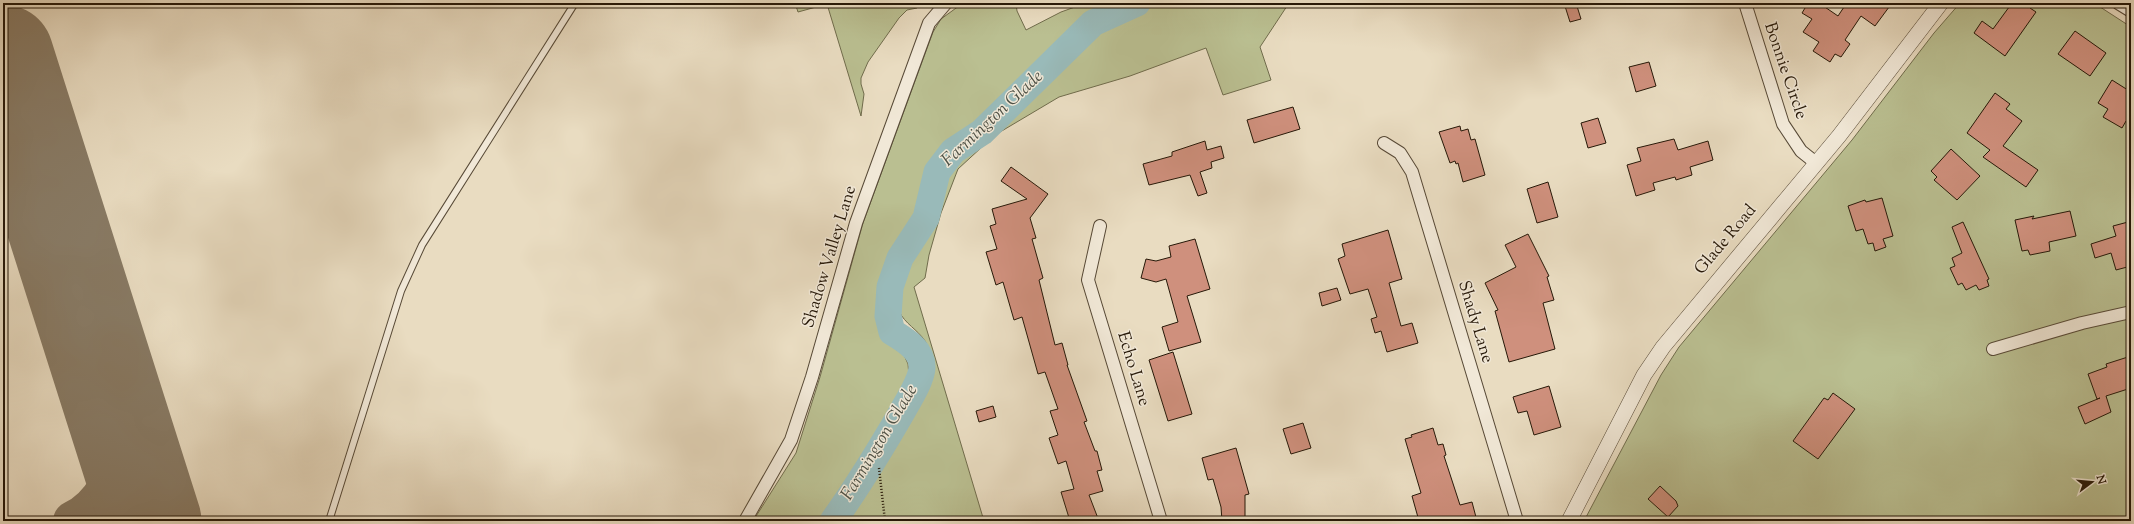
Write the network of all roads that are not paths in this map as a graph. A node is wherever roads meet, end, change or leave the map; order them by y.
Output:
1 (574, 3) edge
2 (946, 3) edge
3 (1745, 3) edge
4 (1941, 3) edge
5 (2118, 3) edge
6 (2131, 11) edge
7 (1384, 143) dead end
8 (1816, 163) junction
9 (1100, 226) dead end
10 (2131, 312) edge
11 (1993, 349) dead end
12 (329, 521) edge
13 (745, 521) edge
14 (1161, 521) edge
15 (1517, 521) edge
16 (1569, 521) edge

1 - 12 lane
2 - 13 street, Shadow Valley Lane
3 - 8 street, Bonnie Circle
4 - 8 street, Glade Road
5 - 6 street
7 - 15 street, Shady Lane
8 - 16 street, Glade Road
9 - 14 street, Echo Lane
10 - 11 street

